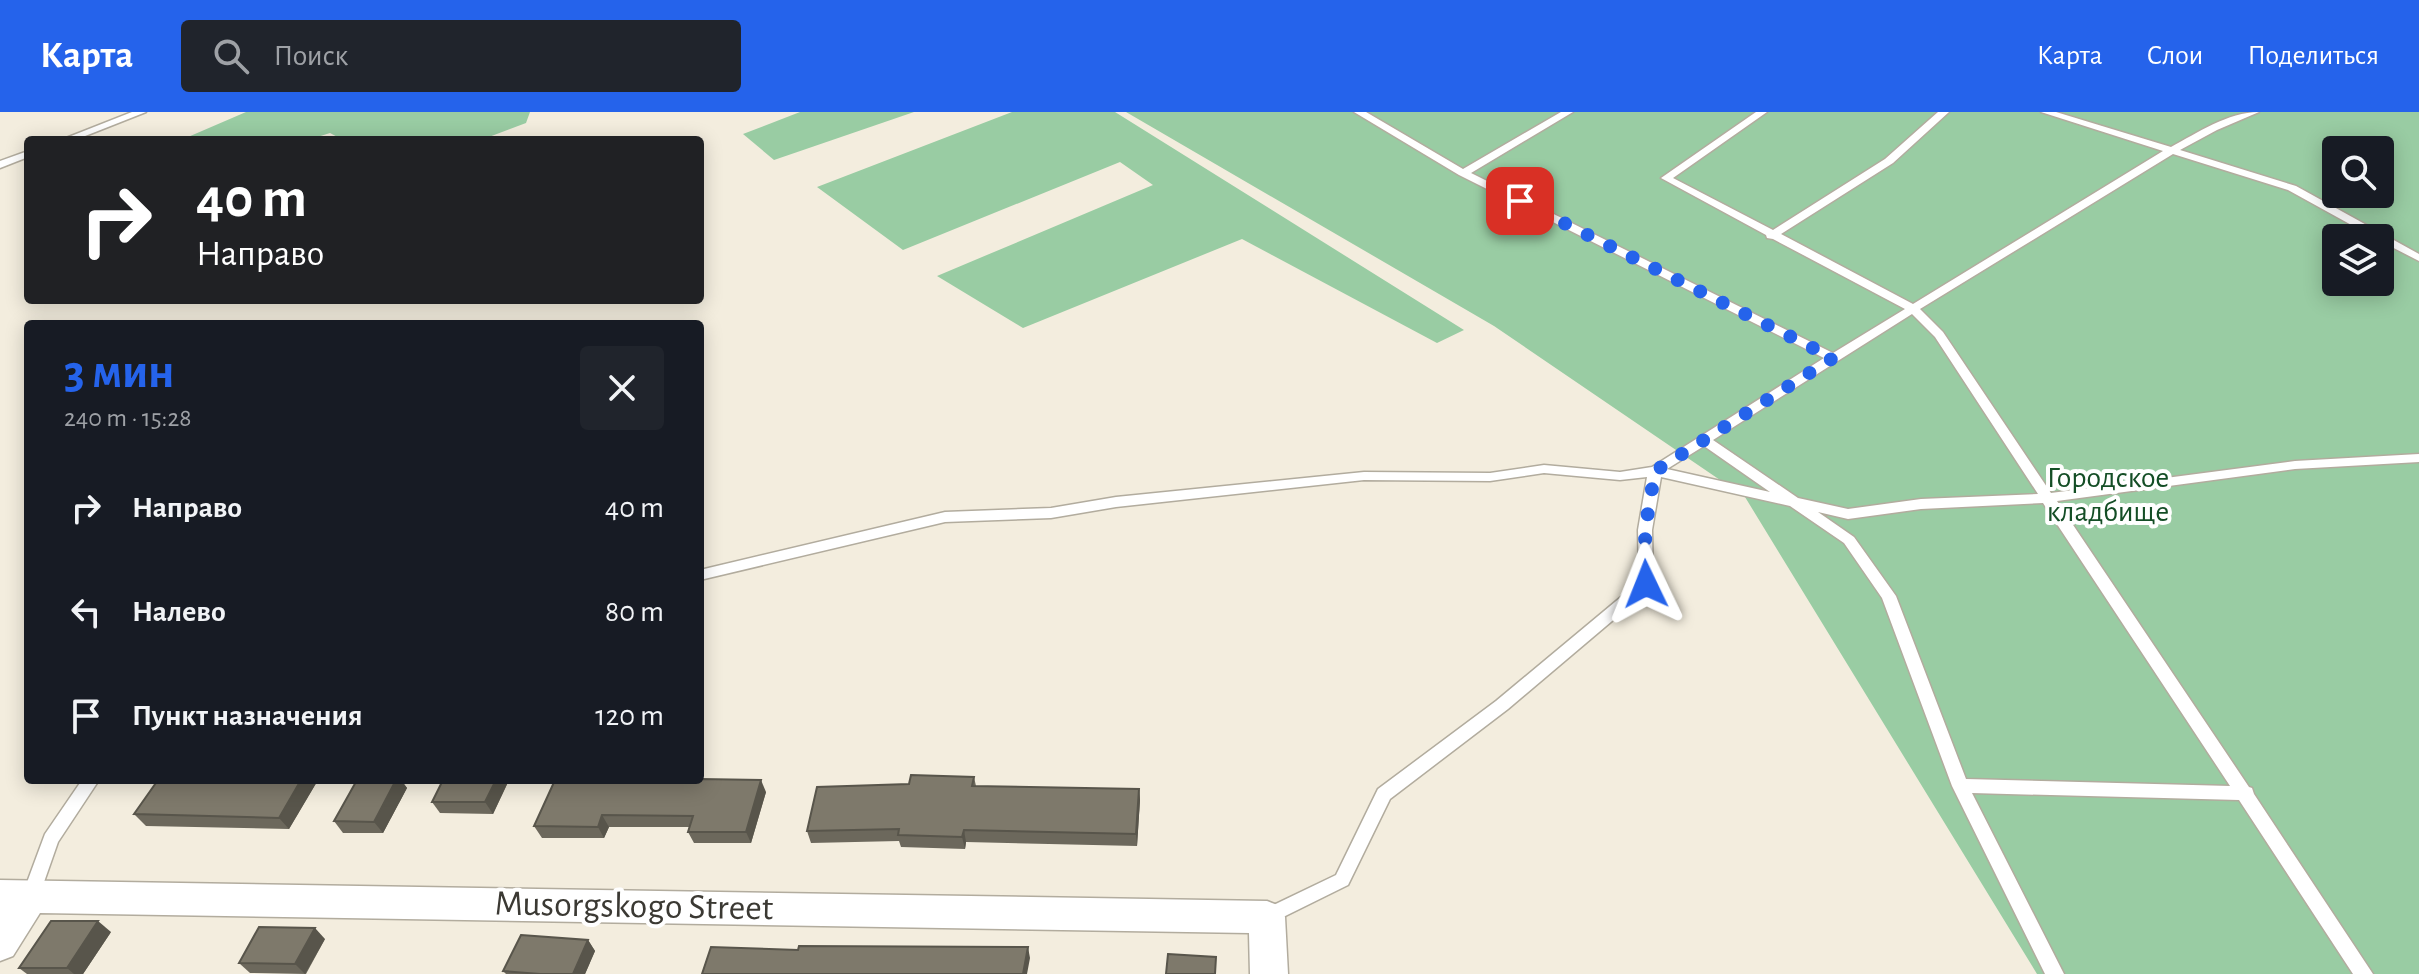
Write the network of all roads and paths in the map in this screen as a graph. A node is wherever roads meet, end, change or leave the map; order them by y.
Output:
1 (141, 112) edge
2 (1568, 112) edge
3 (1762, 112) edge
4 (1944, 112) edge
5 (2046, 112) edge
6 (2254, 112) edge
7 (1363, 113) edge
8 (77, 136) edge
9 (2170, 152) junction
10 (24, 156) edge
11 (0, 165) edge
12 (1463, 173) junction
13 (1771, 236) junction
14 (2419, 258) edge
15 (1914, 309) junction
16 (1833, 358) junction
17 (1706, 441) junction
18 (2419, 458) edge
19 (1655, 471) junction
20 (2048, 498) junction
21 (1794, 502) junction
22 (704, 574) edge
23 (88, 784) edge
24 (1960, 786) junction
25 (2246, 793) junction
26 (16, 896) edge
27 (1267, 917) junction
28 (0, 944) edge
29 (1269, 974) edge
30 (2055, 974) edge
31 (2364, 974) edge

1 - 8 lane
2 - 12 lane
3 - 13 lane
4 - 13 lane
5 - 9 lane
6 - 9 lane
7 - 12 lane
9 - 14 lane
9 - 15 lane
10 - 11 lane
12 - 16 lane
13 - 15 lane
15 - 16 lane
15 - 20 lane
16 - 17 lane
17 - 19 lane
17 - 21 lane
18 - 20 lane
19 - 21 lane
19 - 22 lane
19 - 27 lane
20 - 21 lane
20 - 25 lane
21 - 24 lane
23 - 26 lane
24 - 25 lane
24 - 30 lane
25 - 31 lane
26 - 27 street, Musorgskogo Street
26 - 28 street
27 - 29 street

